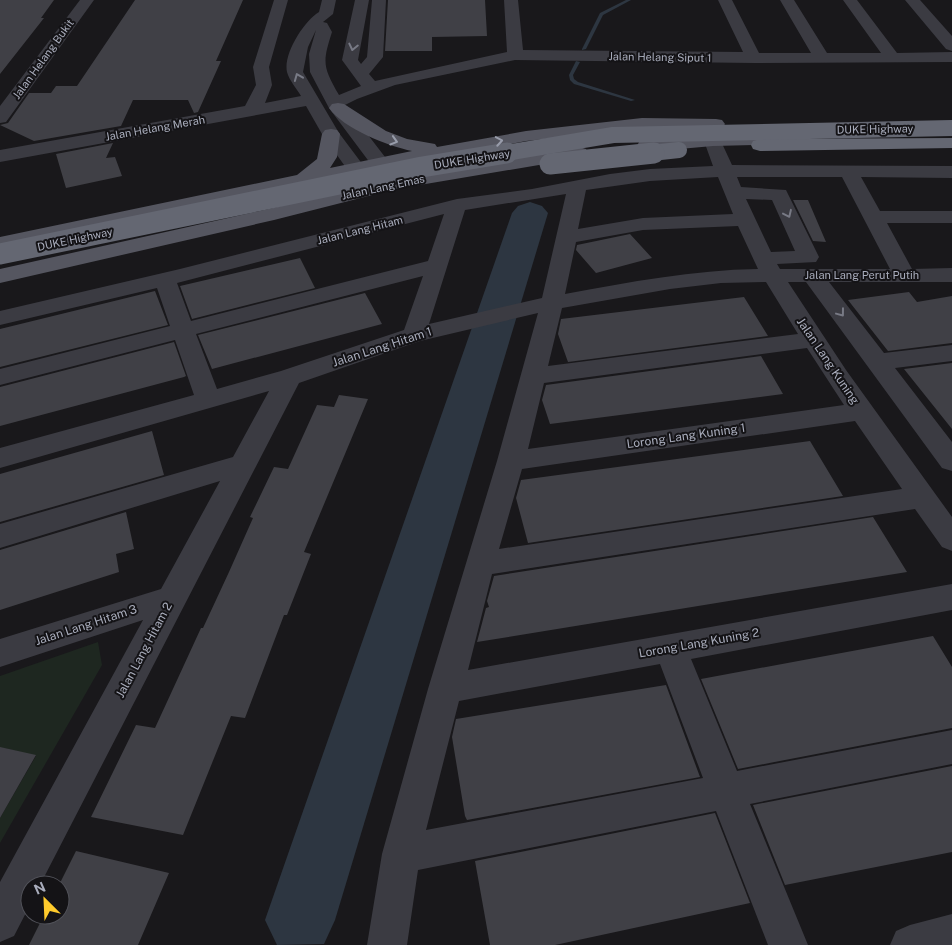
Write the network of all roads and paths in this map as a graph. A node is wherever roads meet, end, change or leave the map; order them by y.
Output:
1 (87, 0) edge
2 (281, 0) edge
3 (379, 0) edge
4 (511, 0) edge
5 (725, 0) edge
6 (787, 0) edge
7 (850, 0) edge
8 (912, 0) edge
9 (361, 7) edge
10 (325, 11) edge
11 (952, 46) edge
12 (515, 55) junction
13 (375, 57) junction
14 (952, 57) edge
15 (754, 58) junction
16 (822, 58) junction
17 (892, 58) junction
18 (359, 74) junction
19 (411, 76) junction
20 (264, 85) junction
21 (371, 87) junction
22 (306, 100) junction
23 (337, 105) junction
24 (251, 110) junction
25 (0, 118) edge
26 (952, 124) edge
27 (952, 128) edge
28 (570, 131) junction
29 (331, 134) junction
30 (952, 138) edge
31 (713, 141) junction
32 (952, 143) edge
33 (451, 149) junction
34 (0, 156) edge
35 (380, 163) junction
36 (356, 168) junction
37 (725, 171) junction
38 (848, 171) junction
39 (952, 172) edge
40 (300, 180) junction
41 (395, 183) junction
42 (577, 187) junction
43 (371, 189) junction
44 (734, 193) junction
45 (457, 205) junction
46 (873, 217) junction
47 (952, 217) edge
48 (746, 220) junction
49 (567, 236) junction
50 (0, 243) edge
51 (0, 254) edge
52 (438, 265) junction
53 (768, 267) junction
54 (0, 272) edge
55 (812, 274) junction
56 (904, 274) junction
57 (952, 275) edge
58 (0, 276) edge
59 (165, 279) junction
60 (545, 305) junction
61 (0, 318) edge
62 (183, 330) junction
63 (414, 335) junction
64 (813, 340) junction
65 (952, 353) edge
66 (878, 362) junction
67 (532, 376) junction
68 (0, 377) edge
69 (289, 377) junction
70 (208, 400) junction
71 (862, 411) junction
72 (0, 458) edge
73 (952, 461) edge
74 (511, 462) junction
75 (243, 464) junction
76 (922, 497) junction
77 (0, 536) edge
78 (952, 539) edge
79 (480, 564) junction
80 (952, 597) edge
81 (172, 598) junction
82 (670, 648) junction
83 (0, 652) edge
84 (445, 689) junction
85 (952, 747) edge
86 (726, 791) junction
87 (401, 854) junction
88 (0, 922) edge
89 (952, 934) edge
90 (387, 945) edge
91 (788, 945) edge
92 (910, 945) edge

1 - 25 street, Jalan Helang Bukit
2 - 20 street
3 - 13 street
4 - 12 street
5 - 15 street
6 - 16 street
7 - 17 street
8 - 11 street
9 - 10 street
9 -> 18 street
22 -> 10 street
10 - 23 street
12 - 15 street, Jalan Helang Siput 1
12 - 19 street, Jalan Helang Siput 1
13 - 18 street
13 - 19 street
14 - 17 street, Jalan Helang Siput 1
15 - 16 street, Jalan Helang Siput 1
16 - 17 street, Jalan Helang Siput 1
18 - 21 street
19 - 21 street, Jalan Helang Siput 1
20 - 22 street
20 - 24 street
21 - 23 street, Jalan Helang Siput 1
22 - 24 street, Jalan Helang Merah
22 - 29 street
23 -> 33 main road
23 - 35 street
24 - 34 street, Jalan Helang Merah
26 - 28 main road, Jalan Lang Emas
27 - 51 highway, DUKE Highway, bridge
28 - 31 main road
33 -> 28 main road, Jalan Lang Emas
29 - 36 street
29 - 40 main road
30 - 31 main road, Jalan Lang Emas
31 - 37 street, Jalan Lang Kuning
31 - 41 main road, Jalan Lang Emas
32 - 54 highway, DUKE Highway, bridge
33 - 35 main road, Jalan Lang Emas
35 - 36 main road, Jalan Lang Emas
35 - 41 street
36 - 40 main road, Jalan Lang Emas
36 - 43 street
37 - 38 street
37 - 42 street, Jalan Lang Hitam
37 - 44 street, Jalan Lang Kuning
38 - 39 street
38 - 46 street
40 - 50 main road, Jalan Lang Emas
41 - 43 main road, Jalan Lang Emas
42 - 45 street, Jalan Lang Hitam
42 - 49 street
43 - 58 main road, Jalan Lang Emas
44 - 48 street, Jalan Lang Kuning
44 -> 53 street
45 - 52 street
45 - 59 street, Jalan Lang Hitam
46 - 47 street
46 - 56 street
48 - 49 street
48 - 53 street, Jalan Lang Kuning
49 - 60 street
52 - 62 street
52 - 63 street
53 - 55 street, Jalan Lang Perut Putih
53 - 60 street, Jalan Lang Hitam 1
53 - 64 street, Jalan Lang Kuning
55 - 56 street, Jalan Lang Perut Putih
55 -> 66 street
56 - 57 street, Jalan Lang Perut Putih
59 - 61 street, Jalan Lang Hitam
59 - 62 street
60 - 63 street, Jalan Lang Hitam 1
60 - 67 street
62 - 68 street
62 - 70 street
63 - 69 street, Jalan Lang Hitam 1
64 - 67 street
64 - 71 street, Jalan Lang Kuning
65 - 66 street
66 - 73 street
67 - 74 street
69 - 70 street, Jalan Lang Hitam 1
69 - 75 street, Jalan Lang Hitam 2
70 - 72 street, Jalan Lang Hitam 1
71 - 74 street, Lorong Lang Kuning 1
71 - 76 street, Jalan Lang Kuning
74 - 79 street
75 - 77 street
75 - 81 street, Jalan Lang Hitam 2
76 - 78 street, Jalan Lang Kuning
76 - 79 street
79 - 84 street
80 - 82 street, Lorong Lang Kuning 2
81 - 83 street, Jalan Lang Hitam 3
81 - 88 street, Jalan Lang Hitam 2
82 - 84 street, Lorong Lang Kuning 2
82 - 86 street
84 - 87 street
85 - 86 street
86 - 87 street
86 - 91 street
87 - 90 street
89 - 92 street

